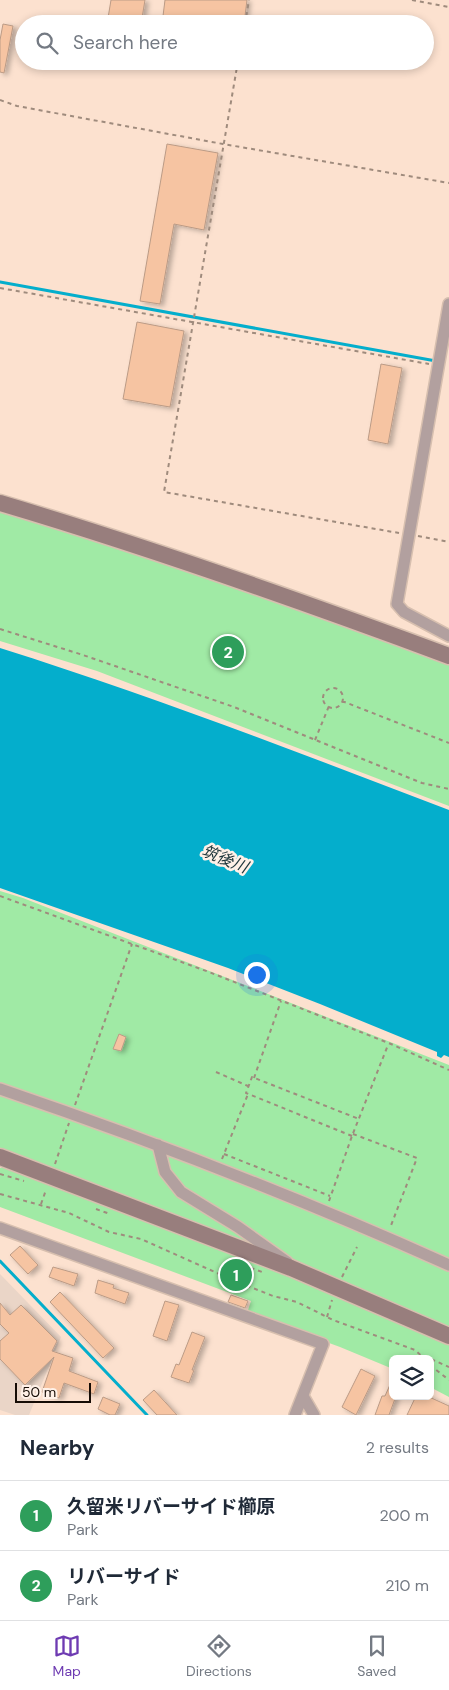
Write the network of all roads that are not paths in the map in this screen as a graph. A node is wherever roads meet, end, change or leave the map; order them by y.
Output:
1 (449, 304) edge
2 (0, 503) edge
3 (449, 636) edge
4 (449, 656) edge
5 (0, 1089) edge
6 (158, 1145) junction
7 (0, 1157) edge
8 (0, 1228) edge
9 (449, 1265) edge
10 (305, 1274) junction
11 (449, 1336) edge
12 (303, 1396) junction
13 (296, 1415) edge
14 (314, 1415) edge

1 - 3 street
2 - 4 street
5 - 6 street
6 - 9 street
6 - 10 street
7 - 10 street
8 - 12 street
10 - 11 street
12 - 13 street
12 - 14 street

